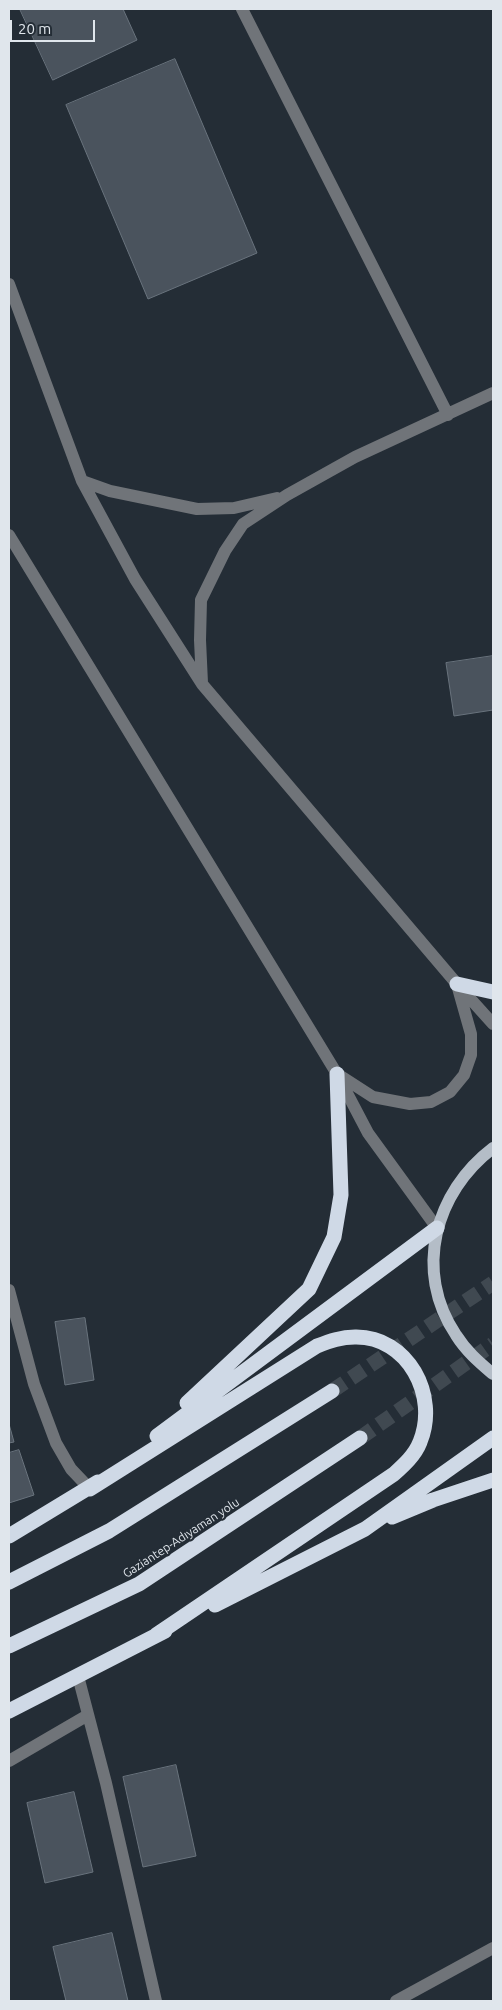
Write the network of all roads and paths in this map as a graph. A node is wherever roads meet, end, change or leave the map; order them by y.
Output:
1 (242, 9) edge
2 (9, 284) edge
3 (493, 393) edge
4 (448, 415) junction
5 (82, 481) junction
6 (287, 495) junction
7 (9, 535) edge
8 (202, 684) junction
9 (457, 984) junction
10 (493, 992) edge
11 (493, 1024) edge
12 (337, 1074) junction
13 (493, 1148) edge
14 (437, 1228) junction
15 (9, 1290) edge
16 (493, 1374) edge
17 (332, 1391) tunnel mouth
18 (360, 1438) tunnel mouth
19 (493, 1438) edge
20 (137, 1451) junction
21 (493, 1480) edge
22 (90, 1489) junction
23 (365, 1529) junction
24 (9, 1536) edge
25 (9, 1582) edge
26 (156, 1635) junction
27 (9, 1646) edge
28 (78, 1676) junction
29 (9, 1711) edge
30 (88, 1715) junction
31 (9, 1761) edge
32 (493, 1948) edge
33 (156, 2001) edge
34 (396, 2001) edge

1 - 4 street
2 - 5 street
3 - 4 street
4 - 6 street
5 - 6 street
5 - 8 street
6 - 8 street
7 - 12 street
8 - 9 street
9 - 10 highway
9 - 11 street
9 - 12 street
12 - 14 street
12 - 20 highway
13 - 14 main road
14 - 16 main road
14 - 20 highway
15 - 22 street
17 - 25 highway
18 - 27 highway, Gaziantep-Adıyaman yolu
19 - 23 highway
20 - 22 highway
21 - 23 highway
22 - 24 highway
22 - 26 highway
23 - 26 highway
26 - 28 highway
28 - 29 highway
28 - 30 street
30 - 31 street
30 - 33 street
32 - 34 street

